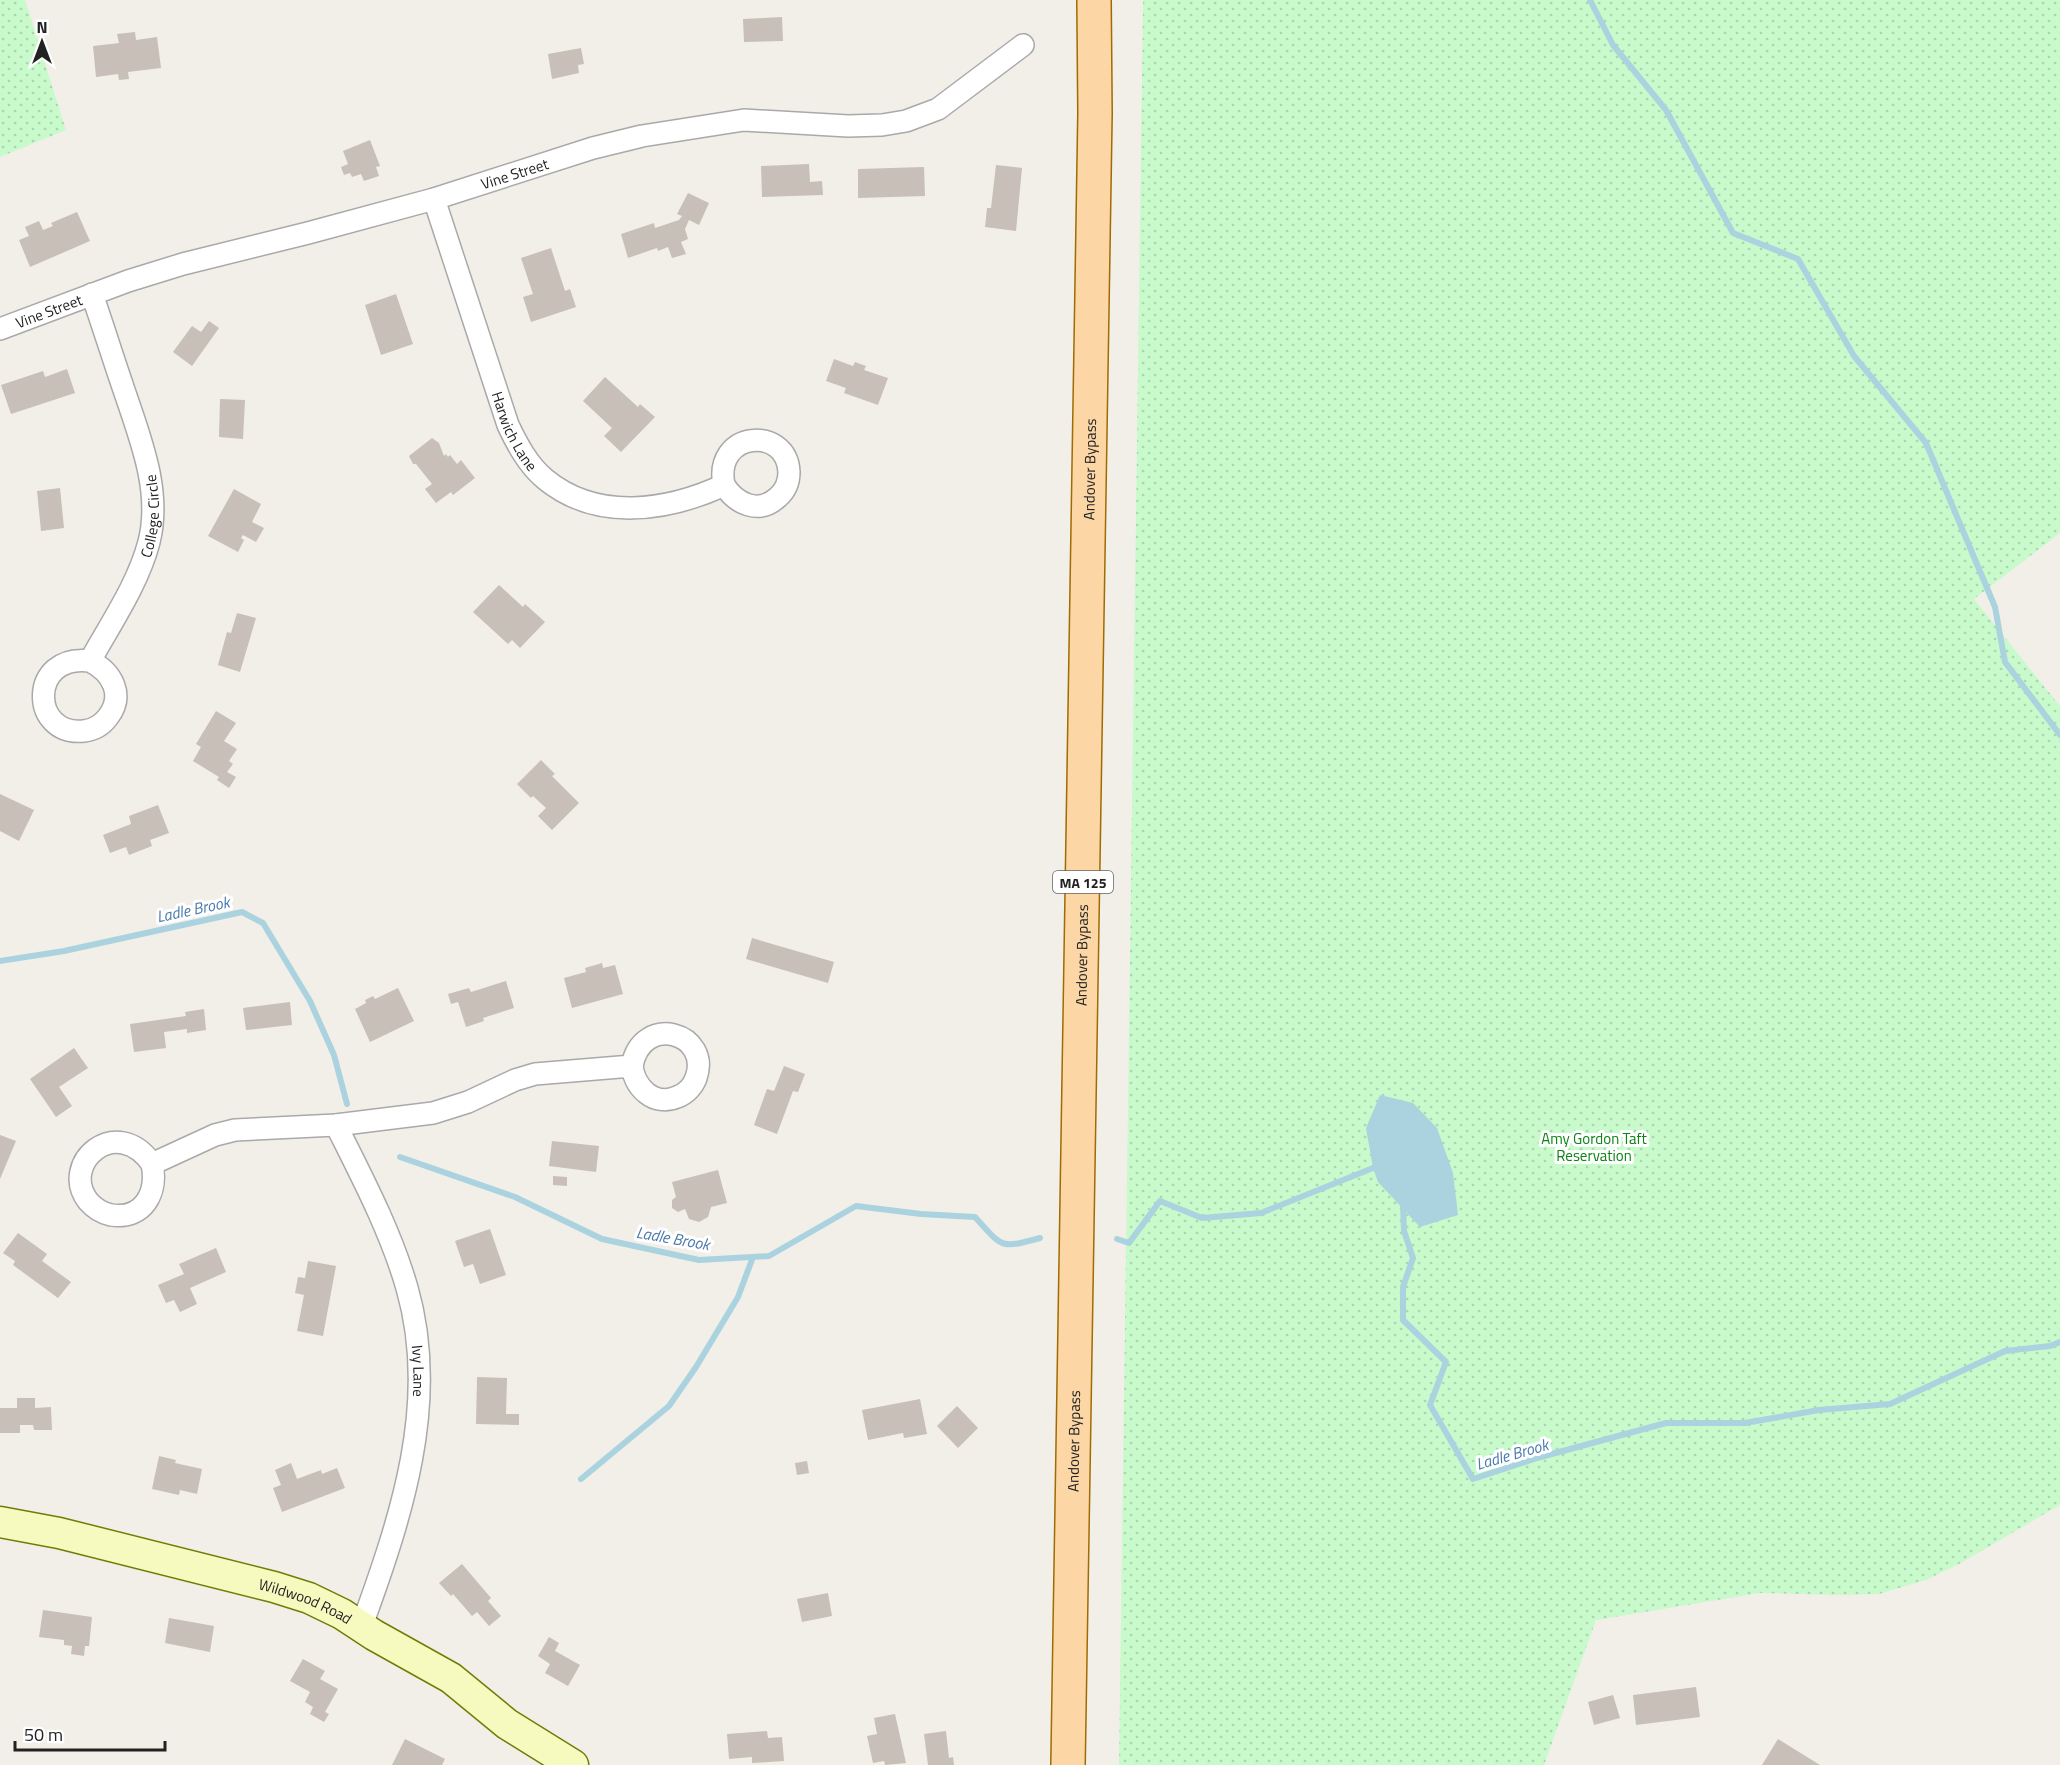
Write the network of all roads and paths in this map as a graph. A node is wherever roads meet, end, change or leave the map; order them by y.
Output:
1 (1094, 0) edge
2 (1023, 45) dead end
3 (434, 199) junction
4 (92, 294) junction
5 (0, 329) edge
6 (724, 485) dead end
7 (90, 661) dead end
8 (632, 1066) dead end
9 (336, 1125) junction
10 (152, 1164) dead end
11 (0, 1522) edge
12 (362, 1625) junction
13 (555, 1760) edge
14 (1068, 1765) edge

1 - 14 main road, Andover Bypass / MA 125
2 - 3 street, Vine Street
3 - 4 street, Vine Street
3 - 6 street, Harwich Lane
4 - 5 street, Vine Street
4 - 7 street, College Circle
8 - 9 street
9 - 10 street
9 - 12 street, Ivy Lane
11 - 12 street, Wildwood Road
12 - 13 street, Wildwood Road

